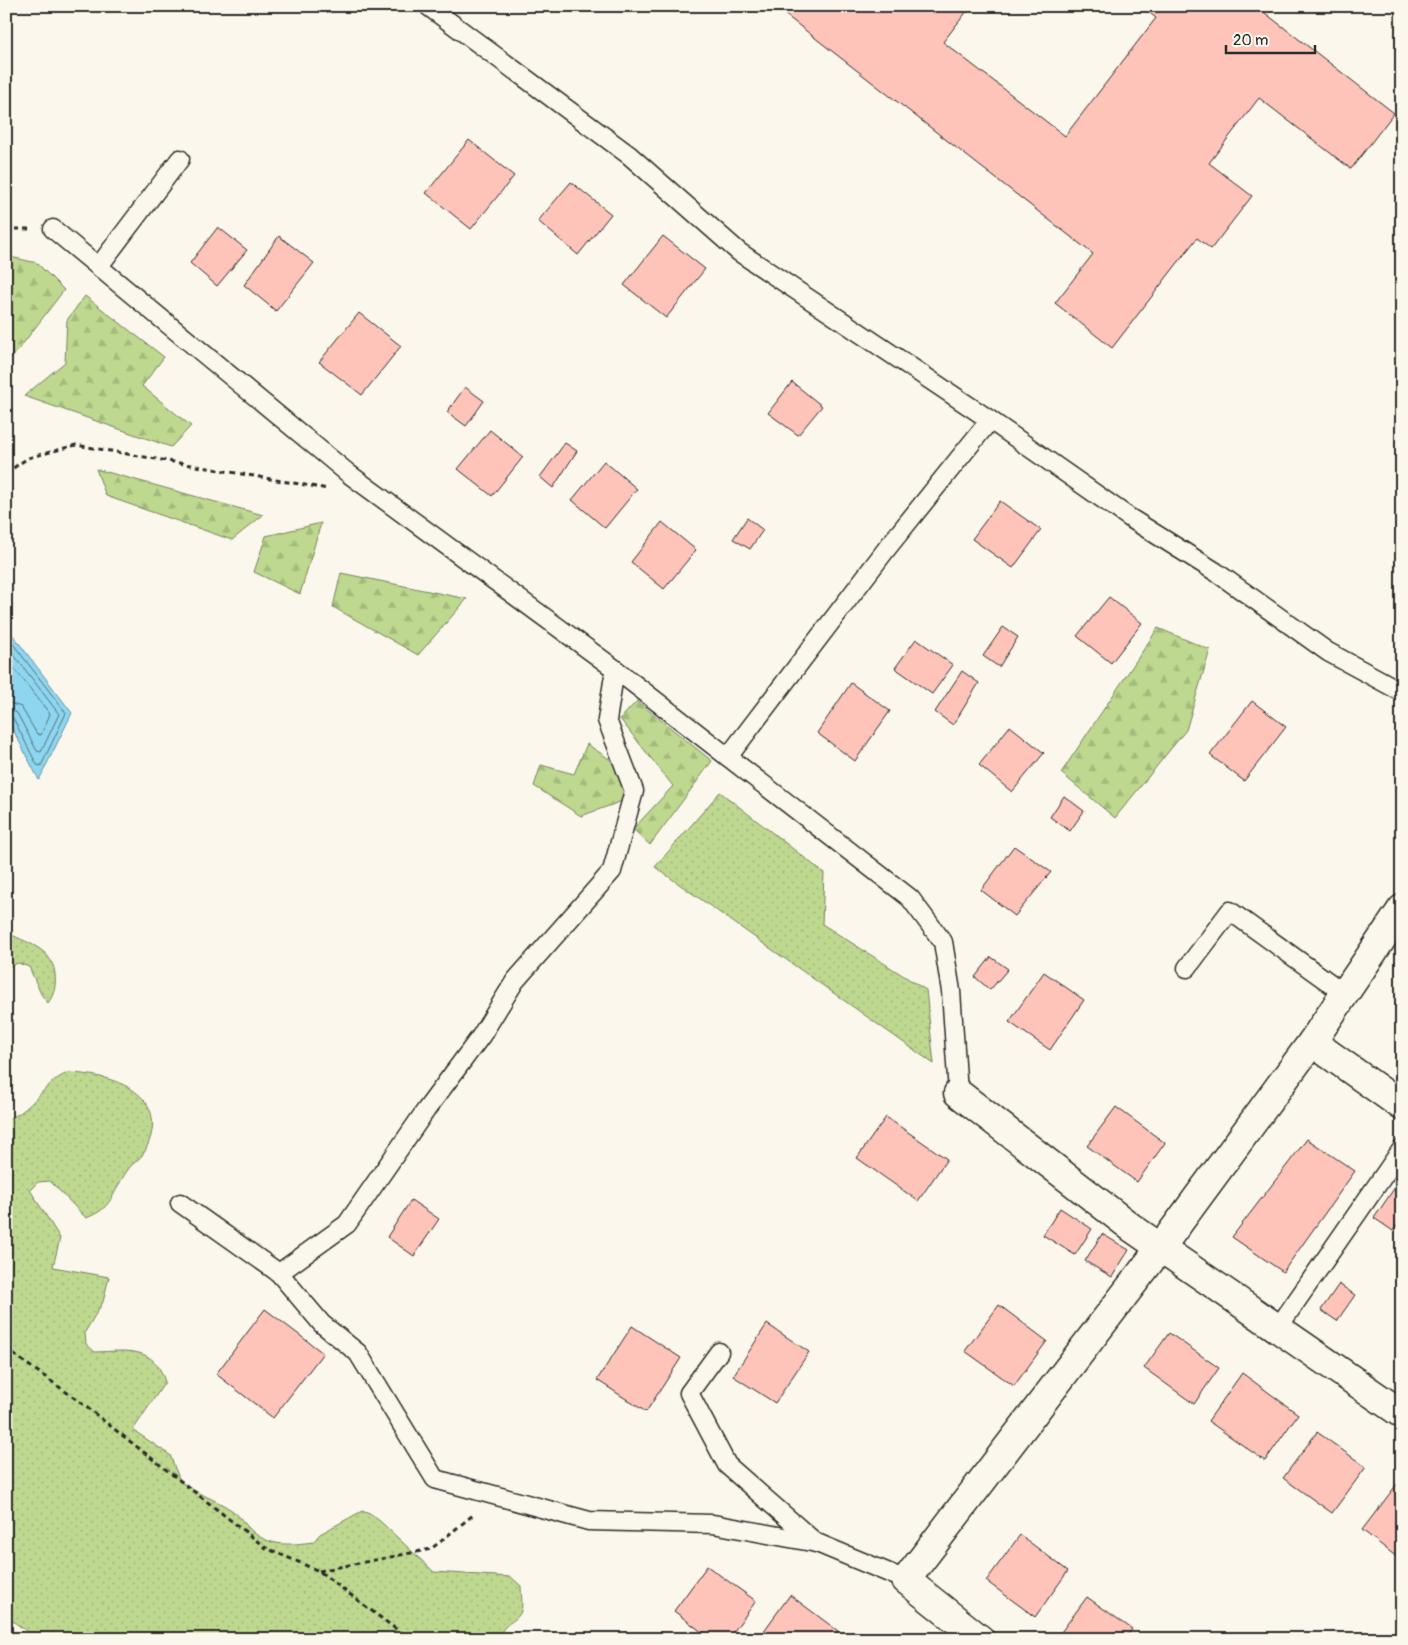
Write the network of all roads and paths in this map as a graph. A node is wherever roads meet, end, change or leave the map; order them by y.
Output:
1 (428, 6) edge
2 (180, 159) dead end
3 (53, 229) dead end
4 (99, 266) junction
5 (990, 420) junction
6 (6, 473) edge
7 (333, 489) dead end
8 (615, 669) junction
9 (1402, 692) edge
10 (728, 757) junction
11 (1402, 908) edge
12 (1187, 968) dead end
13 (1345, 994) junction
14 (1312, 1042) junction
15 (958, 1093) joint
16 (1402, 1106) edge
17 (1402, 1149) edge
18 (180, 1203) dead end
19 (1161, 1247) junction
20 (279, 1273) junction
21 (1277, 1329) junction
22 (6, 1349) edge
23 (719, 1352) dead end
24 (1402, 1414) edge
25 (497, 1496) junction
26 (817, 1543) junction
27 (319, 1571) junction
28 (906, 1580) junction
29 (410, 1639) edge
30 (980, 1639) edge

1 - 5 lane
2 - 4 lane
3 - 4 lane
4 - 8 lane
5 - 9 lane
5 - 10 lane
6 - 7 path
8 - 10 lane
8 - 20 lane
10 - 15 lane
11 - 13 street
12 - 13 lane
13 - 14 street
14 - 16 street
14 - 19 street
15 - 19 street
17 - 21 lane
18 - 20 lane
19 - 21 street
19 - 28 street
20 - 25 lane
21 - 24 street
22 - 27 path
23 - 26 lane
25 - 26 lane
25 - 27 path
26 - 28 lane
27 - 29 path
28 - 30 street

